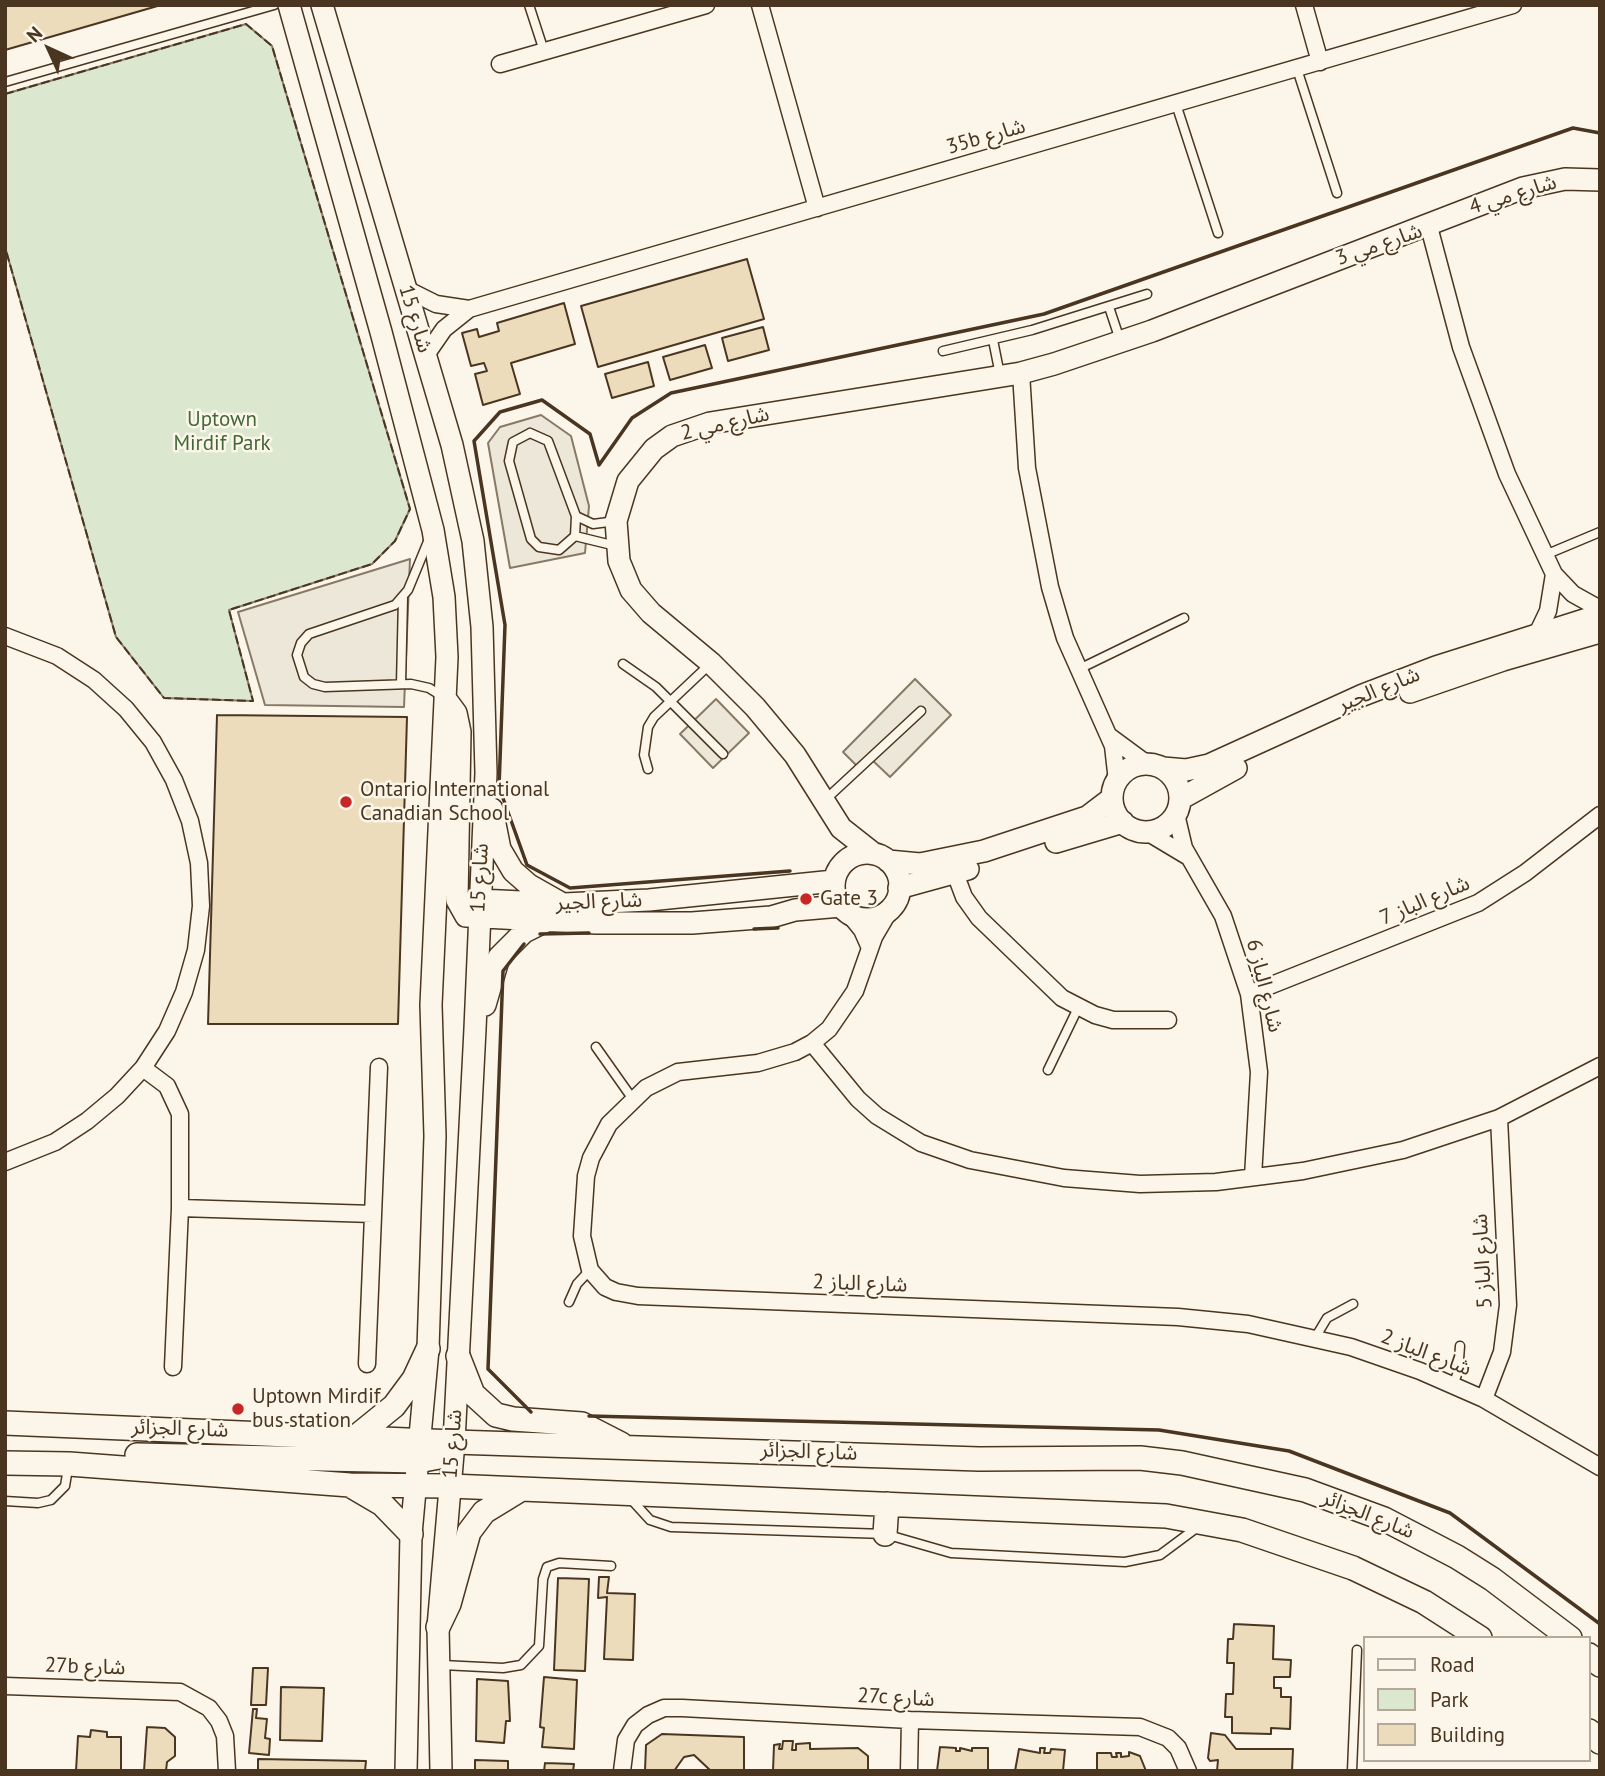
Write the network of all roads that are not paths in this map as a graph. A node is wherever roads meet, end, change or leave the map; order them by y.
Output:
1 (274, 5) edge
2 (289, 5) edge
3 (323, 5) edge
4 (529, 5) edge
5 (706, 5) edge
6 (760, 5) edge
7 (1304, 5) edge
8 (1513, 5) edge
9 (544, 51) junction
10 (1320, 62) junction
11 (500, 64) dead end
12 (1297, 69) junction
13 (5, 82) edge
14 (1176, 104) junction
15 (1600, 180) edge
16 (1337, 193) dead end
17 (817, 208) junction
18 (1429, 223) junction
19 (1218, 233) dead end
20 (406, 289) junction
21 (1147, 294) dead end
22 (1109, 307) junction
23 (469, 309) junction
24 (416, 321) junction
25 (381, 332) junction
26 (993, 340) junction
27 (1121, 342) junction
28 (943, 351) dead end
29 (426, 355) junction
30 (1011, 375) junction
31 (576, 516) junction
32 (616, 521) junction
33 (433, 530) junction
34 (1600, 532) edge
35 (575, 536) junction
36 (616, 547) junction
37 (1545, 555) junction
38 (1554, 574) junction
39 (402, 598) junction
40 (1600, 609) edge
41 (1600, 615) edge
42 (1184, 618) dead end
43 (1600, 632) edge
44 (1537, 634) junction
45 (5, 636) edge
46 (711, 663) junction
47 (623, 664) dead end
48 (1078, 669) junction
49 (401, 684) junction
50 (445, 698) junction
51 (670, 701) junction
52 (920, 711) dead end
53 (1108, 735) junction
54 (723, 754) dead end
55 (1155, 766) junction
56 (648, 769) dead end
57 (486, 773) junction
58 (1115, 790) junction
59 (825, 800) junction
60 (1178, 807) junction
61 (1600, 814) edge
62 (1123, 822) junction
63 (841, 828) junction
64 (1147, 832) junction
65 (881, 858) junction
66 (1189, 858) junction
67 (955, 873) junction
68 (837, 874) junction
69 (774, 888) junction
70 (899, 888) junction
71 (564, 904) junction
72 (458, 907) junction
73 (891, 908) junction
74 (478, 909) junction
75 (845, 911) junction
76 (771, 917) junction
77 (548, 920) junction
78 (436, 931) junction
79 (870, 948) junction
80 (1249, 995) junction
81 (1078, 1008) junction
82 (1168, 1020) dead end
83 (475, 1029) junction
84 (812, 1043) junction
85 (596, 1047) dead end
86 (1600, 1066) edge
87 (379, 1067) dead end
88 (143, 1068) junction
89 (1048, 1070) dead end
90 (632, 1098) junction
91 (1499, 1118) junction
92 (5, 1162) edge
93 (1253, 1177) junction
94 (180, 1208) junction
95 (373, 1214) junction
96 (590, 1270) junction
97 (569, 1302) dead end
98 (1353, 1304) dead end
99 (1315, 1338) junction
100 (1460, 1346) dead end
101 (428, 1349) junction
102 (458, 1356) junction
103 (367, 1364) dead end
104 (173, 1367) dead end
105 (1454, 1385) junction
106 (1485, 1399) junction
107 (5, 1423) edge
108 (357, 1436) junction
109 (454, 1442) junction
110 (624, 1446) junction
111 (419, 1450) junction
112 (5, 1464) edge
113 (69, 1464) junction
114 (1600, 1467) edge
115 (350, 1485) junction
116 (415, 1486) junction
117 (450, 1486) junction
118 (520, 1490) junction
119 (627, 1494) junction
120 (5, 1501) edge
121 (887, 1504) junction
122 (1205, 1522) junction
123 (411, 1534) junction
124 (885, 1534) junction
125 (611, 1566) dead end
126 (438, 1627) junction
127 (1477, 1636) edge
128 (1567, 1636) edge
129 (1357, 1650) dead end
130 (439, 1665) junction
131 (5, 1686) edge
132 (910, 1720) junction
133 (227, 1771) edge
134 (406, 1771) edge
135 (441, 1771) edge
136 (622, 1771) edge
137 (909, 1771) edge
138 (1188, 1771) edge
139 (1352, 1771) edge

1 - 13 lane
2 - 25 street, شارع 15
3 - 20 street, شارع 15
4 - 9 lane
5 - 9 street
6 - 17 street
7 - 10 street
8 - 10 street, 35b شارع
9 - 11 street
10 - 12 street, 35b شارع
12 - 14 street, 35b شارع
12 - 16 lane
14 - 17 street, 35b شارع
14 - 19 lane
15 - 18 street, شارع مي 4
17 - 23 street, 35b شارع
18 - 27 street, شارع مي 3
18 - 37 street, شارع مي 3
20 - 23 street, 35b شارع
20 - 24 street, شارع 15
21 - 22 lane
22 - 26 lane
22 - 27 lane
23 - 29 street, 35b شارع
24 - 25 street
24 - 29 street, شارع 15
25 - 33 street, شارع 15
26 - 28 lane
26 - 30 lane
27 - 30 street, شارع مي 3
29 - 57 street, شارع 15
30 - 32 street, شارع مي 2
30 - 48 street
31 - 32 lane
31 - 35 lane
31 - 35 lane
32 - 36 street, شارع مي 2
33 - 39 lane
33 - 50 street, شارع 15
34 - 37 lane
35 - 36 lane
36 - 46 street, شارع مي 2
37 - 38 street, شارع مي 3
38 - 40 street, شارع مي 3
38 - 44 street
39 - 49 lane
39 - 49 lane
41 - 44 street, شارع الجير
42 - 48 lane
43 - 60 street, شارع الجير
44 - 55 street, شارع الجير
45 - 88 street
46 - 51 lane
46 - 59 street, شارع مي 2
47 - 51 lane
48 - 53 street
49 - 50 lane
50 - 72 street
50 - 78 street, شارع 15
51 - 54 lane
51 - 56 lane
52 - 59 lane
53 - 55 street
53 - 58 street
55 - 58 street
55 - 60 street
57 - 71 street
57 - 74 street, شارع 15
58 - 62 street
58 - 65 street
59 - 63 street, شارع مي 2
60 - 64 street
60 - 66 street, شارع الباز 6
61 - 80 street, شارع الباز 7
62 - 64 street
62 - 67 street
63 - 65 street, شارع مي 2
63 - 68 street
64 - 66 street, شارع الباز 6
65 - 68 street
65 - 70 street
66 - 80 street, شارع الباز 6
67 - 70 street
67 - 81 street
68 - 69 street, شارع الجير
68 - 75 street
69 - 71 street, شارع الجير
69 - 76 street
70 - 73 street
71 - 74 street, شارع الجير
72 - 74 street
72 - 78 street
73 - 75 street
73 - 79 street
74 - 77 street, شارع الجير
74 - 83 street, شارع 15
75 - 76 street, شارع الجير
75 - 79 street
76 - 77 street, شارع الجير
77 - 83 street
78 - 101 street, شارع 15
79 - 84 street
80 - 93 street, شارع الباز 6
81 - 82 street
81 - 89 lane
83 - 102 street, شارع 15
84 - 90 street
84 - 93 street
85 - 90 lane
86 - 91 street
87 - 95 street
88 - 92 street
88 - 94 street
90 - 96 street
91 - 93 street
91 - 106 street, شارع الباز 5
94 - 95 street
94 - 104 street
95 - 103 street
96 - 97 lane
96 - 99 street, شارع الباز 2
98 - 99 lane
99 - 105 street, شارع الباز 2
100 - 105 lane
101 - 108 main road
101 - 111 street, شارع 15
102 - 109 street, شارع 15
102 - 110 main road
105 - 106 street, شارع الباز 2
106 - 114 street, شارع الباز 2
107 - 108 main road, شارع الجزائر
108 - 111 main road, شارع الجزائر
109 - 110 main road, شارع الجزائر
109 - 111 main road, شارع الجزائر
109 - 117 street, شارع 15
110 - 128 main road, شارع الجزائر
111 - 113 main road
111 - 116 street, شارع 15
112 - 113 main road, شارع الجزائر
113 - 115 main road, شارع الجزائر
113 - 120 lane
115 - 116 main road, شارع الجزائر
115 - 123 main road
116 - 117 main road, شارع الجزائر
116 - 123 street, شارع 15
117 - 118 main road, شارع الجزائر
117 - 126 street, شارع 15
118 - 119 main road, شارع الجزائر
118 - 126 main road
119 - 121 main road, شارع الجزائر
119 - 124 lane
121 - 122 main road, شارع الجزائر
121 - 124 main road
122 - 124 lane
122 - 127 main road, شارع الجزائر
123 - 134 street, شارع 15
125 - 130 lane
126 - 130 street, شارع 15
129 - 139 lane
130 - 135 street, شارع 15
131 - 133 street, 27b شارع
132 - 136 street, 27c شارع
132 - 137 street
132 - 138 street, 27c شارع

